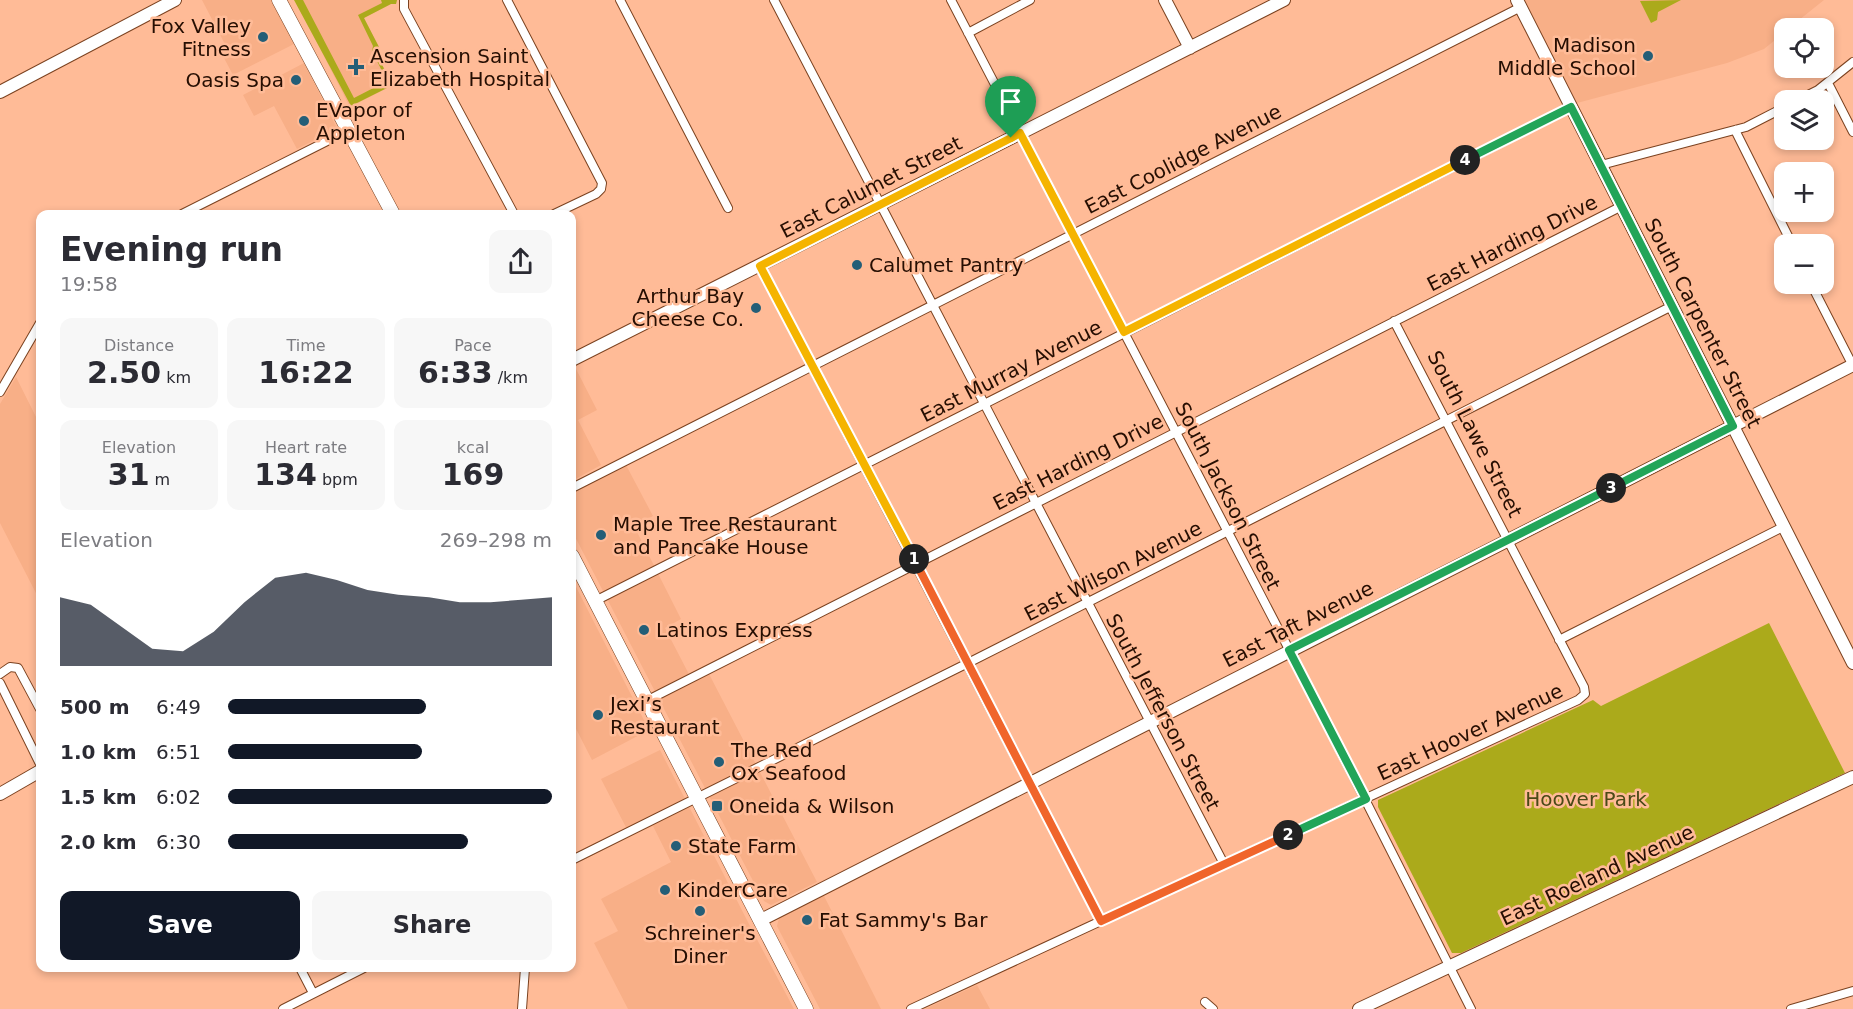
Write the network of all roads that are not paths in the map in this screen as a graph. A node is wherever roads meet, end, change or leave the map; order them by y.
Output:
1 (175, 0) edge
2 (279, 0) edge
3 (404, 0) edge
4 (507, 0) edge
5 (620, 0) edge
6 (774, 0) edge
7 (951, 0) edge
8 (1030, 0) edge
9 (1165, 0) edge
10 (1284, 0) edge
11 (1519, 3) edge
12 (968, 33) junction
13 (1190, 48) junction
14 (1853, 62) edge
15 (1828, 83) junction
16 (1816, 90) edge
17 (0, 92) edge
18 (1571, 107) junction
19 (1774, 113) edge
20 (349, 130) junction
21 (1735, 130) junction
22 (1853, 132) edge
23 (1020, 133) junction
24 (1601, 165) junction
25 (880, 204) junction
26 (1622, 206) junction
27 (728, 208) dead end
28 (190, 210) edge
29 (391, 210) edge
30 (512, 210) edge
31 (562, 210) edge
32 (1073, 233) junction
33 (1787, 234) edge
34 (760, 266) junction
35 (1816, 294) edge
36 (933, 304) junction
37 (1672, 306) junction
38 (1394, 321) junction
39 (36, 330) edge
40 (1124, 332) junction
41 (576, 358) edge
42 (813, 364) junction
43 (1853, 366) edge
44 (0, 392) edge
45 (984, 403) junction
46 (1446, 421) junction
47 (1733, 426) junction
48 (1176, 431) junction
49 (864, 464) junction
50 (576, 486) edge
51 (1036, 502) junction
52 (1783, 527) junction
53 (1227, 531) junction
54 (1508, 541) junction
55 (916, 563) junction
56 (576, 564) edge
57 (595, 601) junction
58 (1088, 602) junction
59 (1559, 640) junction
60 (1289, 650) junction
61 (968, 663) junction
62 (1853, 663) edge
63 (0, 674) edge
64 (0, 683) edge
65 (1585, 694) joint
66 (646, 701) junction
67 (36, 702) edge
68 (1149, 721) junction
69 (36, 756) edge
70 (36, 773) edge
71 (1853, 777) edge
72 (1029, 782) junction
73 (0, 794) edge
74 (697, 798) junction
75 (1366, 799) junction
76 (576, 858) edge
77 (1224, 864) junction
78 (761, 920) junction
79 (1101, 921) junction
80 (1450, 965) junction
81 (302, 972) edge
82 (355, 972) edge
83 (525, 972) edge
84 (1853, 991) edge
85 (314, 993) junction
86 (1205, 1002) dead end
87 (283, 1009) edge
88 (522, 1009) edge
89 (806, 1009) edge
90 (911, 1009) edge
91 (1212, 1009) edge
92 (1359, 1009) edge
93 (1471, 1009) edge
94 (1791, 1009) edge

1 - 17 street
2 - 20 main road
3 - 30 street
4 - 31 street
5 - 27 street
6 - 25 street, South Jefferson Street
7 - 12 street, South Jackson Street
8 - 12 street
9 - 13 street
10 - 13 street, East Calumet Street
11 - 18 street, South Carpenter Street
11 - 32 street, East Coolidge Avenue
12 - 23 street, South Jackson Street
13 - 23 street, East Calumet Street
14 - 15 street
15 - 16 street
15 - 22 street
18 - 24 street, South Carpenter Street
18 - 40 street, East Murray Avenue
19 - 21 street, East Harding Drive
20 - 28 street
20 - 29 main road
21 - 24 street, East Harding Drive
21 - 33 street
23 - 25 street, East Calumet Street
23 - 32 street, South Jackson Street
24 - 26 street, South Carpenter Street
25 - 34 street, East Calumet Street
25 - 36 street, South Jefferson Street
26 - 37 street, South Carpenter Street
26 - 38 street, East Harding Drive
32 - 36 street, East Coolidge Avenue
32 - 40 street, South Jackson Street
34 - 41 street, East Calumet Street
34 - 42 street
35 - 43 street
36 - 42 street, East Coolidge Avenue
36 - 45 street, South Jefferson Street
37 - 46 street, East Wilson Avenue
37 - 47 street, South Carpenter Street
38 - 46 street, South Lawe Street
38 - 48 street, East Harding Drive
39 - 44 street
40 - 45 street, East Murray Avenue
40 - 48 street, South Jackson Street
42 - 49 street
42 - 50 street, East Coolidge Avenue
43 - 47 street, East Taft Avenue
45 - 49 street, East Murray Avenue
45 - 51 street, South Jefferson Street
46 - 53 street, East Wilson Avenue
46 - 54 street, South Lawe Street
47 - 52 street, South Carpenter Street
47 - 54 street, East Taft Avenue
48 - 51 street, East Harding Drive
48 - 53 street, South Jackson Street
49 - 55 street
49 - 57 street, East Murray Avenue
51 - 55 street, East Harding Drive
51 - 58 street, South Jefferson Street
52 - 59 street
52 - 62 street, South Carpenter Street
53 - 58 street, East Wilson Avenue
53 - 60 street, South Jackson Street
54 - 59 street, South Lawe Street
54 - 60 street, East Taft Avenue
55 - 61 street
55 - 66 street, East Harding Drive
56 - 57 main road
57 - 66 main road
58 - 61 street, East Wilson Avenue
58 - 68 street, South Jefferson Street
59 - 65 street, South Lawe Street
60 - 68 street, East Taft Avenue
60 - 75 street, South Jackson Street
61 - 72 street
61 - 74 street, East Wilson Avenue
63 - 67 street
64 - 69 street
65 - 75 street, East Hoover Avenue
66 - 74 main road
68 - 72 street, East Taft Avenue
68 - 77 street, South Jefferson Street
70 - 73 street
71 - 80 street, East Roeland Avenue
72 - 78 street, East Taft Avenue
72 - 79 street
74 - 76 street, East Wilson Avenue
74 - 78 main road
75 - 77 street, East Hoover Avenue
75 - 80 street, South Jackson Street
77 - 79 street, East Hoover Avenue
78 - 89 main road
79 - 90 street, East Hoover Avenue
80 - 92 street, East Roeland Avenue
80 - 93 street, South Jackson Street
81 - 85 street
82 - 85 street
83 - 88 street
84 - 94 street
85 - 87 street
86 - 91 street

